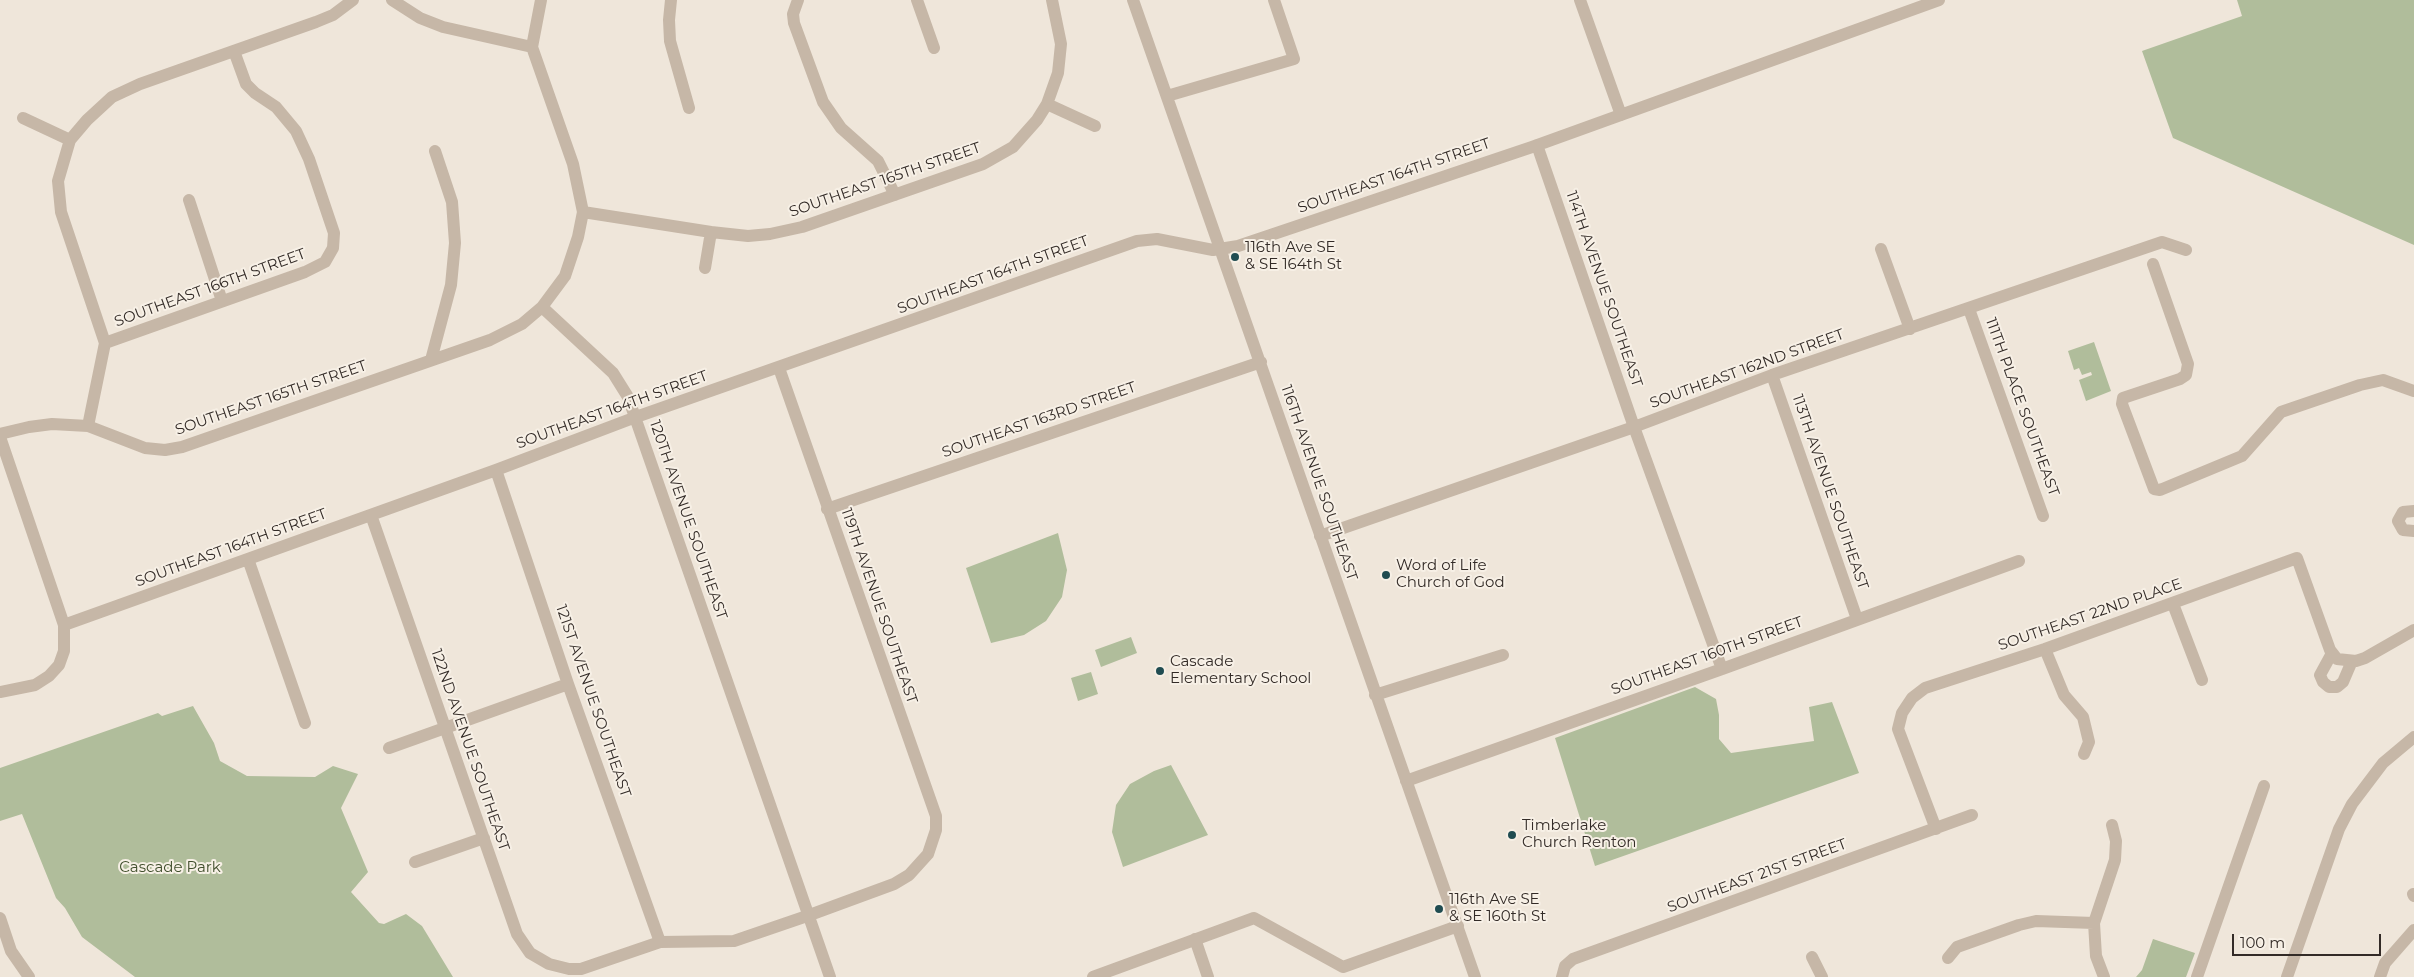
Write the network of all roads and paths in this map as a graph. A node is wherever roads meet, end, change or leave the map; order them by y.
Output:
1 (353, 0) edge
2 (392, 0) edge
3 (541, 0) edge
4 (671, 0) edge
5 (917, 0) edge
6 (1052, 0) edge
7 (1133, 0) edge
8 (1274, 0) edge
9 (1580, 0) edge
10 (1933, 1) edge
11 (797, 2) edge
12 (532, 48) junction
13 (934, 48) dead end
14 (234, 51) junction
15 (1167, 96) junction
16 (1047, 104) junction
17 (689, 108) dead end
18 (1621, 115) junction
19 (23, 118) dead end
20 (1096, 126) dead end
21 (70, 140) junction
22 (1537, 145) junction
23 (435, 151) dead end
24 (894, 195) junction
25 (189, 200) dead end
26 (583, 212) junction
27 (711, 232) junction
28 (1881, 249) dead end
29 (1220, 250) junction
30 (2186, 250) dead end
31 (2153, 264) dead end
32 (705, 268) dead end
33 (222, 301) junction
34 (542, 307) junction
35 (1969, 308) junction
36 (1910, 329) junction
37 (106, 343) junction
38 (431, 360) junction
39 (1261, 362) junction
40 (779, 368) junction
41 (1772, 375) junction
42 (2414, 391) edge
43 (636, 417) junction
44 (88, 426) junction
45 (1634, 427) junction
46 (0, 435) edge
47 (496, 470) junction
48 (827, 509) junction
49 (2414, 512) edge
50 (371, 516) junction
51 (2043, 516) dead end
52 (2414, 531) edge
53 (1320, 536) junction
54 (248, 559) junction
55 (2019, 561) dead end
56 (2173, 604) junction
57 (1857, 619) junction
58 (64, 625) junction
59 (2414, 630) edge
60 (2045, 649) junction
61 (2332, 653) junction
62 (1502, 655) dead end
63 (2348, 661) junction
64 (1722, 669) junction
65 (2202, 680) dead end
66 (568, 684) junction
67 (0, 692) edge
68 (1375, 695) junction
69 (305, 723) dead end
70 (445, 728) junction
71 (2414, 737) edge
72 (389, 748) dead end
73 (2084, 754) dead end
74 (1406, 781) junction
75 (2264, 786) dead end
76 (1972, 815) dead end
77 (2112, 825) dead end
78 (1936, 829) junction
79 (484, 838) junction
80 (415, 862) dead end
81 (807, 916) junction
82 (0, 918) edge
83 (2094, 923) junction
84 (1458, 926) junction
85 (2414, 930) edge
86 (1195, 939) junction
87 (660, 942) junction
88 (1812, 957) dead end
89 (1948, 958) dead end
90 (1345, 972) edge
91 (29, 977) edge
92 (830, 977) edge
93 (1093, 977) edge
94 (1208, 977) edge
95 (1475, 977) edge
96 (1562, 977) edge
97 (1822, 977) edge
98 (2104, 977) edge
99 (2197, 977) edge
100 (2287, 977) edge
101 (2380, 977) edge

1 - 14 street
2 - 12 street
3 - 12 street
4 - 17 street
5 - 13 street
6 - 16 street, SOUTHEAST 165TH STREET
7 - 15 street, 116TH AVENUE SOUTHEAST
8 - 15 street
9 - 18 street
10 - 18 street, SOUTHEAST 164TH STREET
11 - 24 street
12 - 26 street
14 - 21 street
14 - 33 street, SOUTHEAST 166TH STREET
15 - 29 street, 116TH AVENUE SOUTHEAST
16 - 20 street
16 - 24 street, SOUTHEAST 165TH STREET
18 - 22 street, SOUTHEAST 164TH STREET
19 - 21 street
21 - 37 street
22 - 29 street, SOUTHEAST 164TH STREET
22 - 45 street, 114TH AVENUE SOUTHEAST
23 - 38 street
24 - 27 street, SOUTHEAST 165TH STREET
25 - 33 street
26 - 27 street, SOUTHEAST 165TH STREET
26 - 34 street
27 - 32 street
28 - 36 street
29 - 39 street, 116TH AVENUE SOUTHEAST
29 - 40 street, SOUTHEAST 164TH STREET
30 - 35 street, SOUTHEAST 162ND STREET
31 - 42 street
33 - 37 street, SOUTHEAST 166TH STREET
34 - 38 street, SOUTHEAST 165TH STREET
34 - 43 street, 120TH AVENUE SOUTHEAST
35 - 36 street, SOUTHEAST 162ND STREET
35 - 51 street, 111TH PLACE SOUTHEAST
36 - 41 street, SOUTHEAST 162ND STREET
37 - 44 street
38 - 44 street, SOUTHEAST 165TH STREET
39 - 48 street, SOUTHEAST 163RD STREET
39 - 53 street, 116TH AVENUE SOUTHEAST
40 - 43 street, SOUTHEAST 164TH STREET
40 - 48 street, 119TH AVENUE SOUTHEAST
41 - 45 street, SOUTHEAST 162ND STREET
41 - 57 street, 113TH AVENUE SOUTHEAST
43 - 47 street, SOUTHEAST 164TH STREET
43 - 81 street, 120TH AVENUE SOUTHEAST
44 - 46 street, SOUTHEAST 165TH STREET
45 - 53 street, SOUTHEAST 162ND STREET
45 - 64 street, 114TH AVENUE SOUTHEAST
46 - 58 street
47 - 50 street, SOUTHEAST 164TH STREET
47 - 66 street, 121ST AVENUE SOUTHEAST
48 - 81 street, 119TH AVENUE SOUTHEAST
49 - 52 street
50 - 54 street, SOUTHEAST 164TH STREET
50 - 70 street, 122ND AVENUE SOUTHEAST
53 - 68 street, 116TH AVENUE SOUTHEAST
54 - 58 street, SOUTHEAST 164TH STREET
54 - 69 street
55 - 57 street, SOUTHEAST 160TH STREET
56 - 60 street, SOUTHEAST 22ND PLACE
56 - 61 street, SOUTHEAST 22ND PLACE
56 - 65 street
57 - 64 street, SOUTHEAST 160TH STREET
58 - 67 street
59 - 63 street
60 - 73 street
60 - 78 street, SOUTHEAST 22ND PLACE
61 - 63 street
61 - 63 street
62 - 68 street
64 - 74 street, SOUTHEAST 160TH STREET
66 - 70 street
66 - 87 street, 121ST AVENUE SOUTHEAST
68 - 74 street, 116TH AVENUE SOUTHEAST
70 - 72 street
70 - 79 street, 122ND AVENUE SOUTHEAST
71 - 100 street
74 - 84 street, 116TH AVENUE SOUTHEAST
75 - 99 street
76 - 78 street, SOUTHEAST 21ST STREET
77 - 83 street
78 - 96 street, SOUTHEAST 21ST STREET
79 - 80 street
79 - 87 street, 122ND AVENUE SOUTHEAST
81 - 87 street
81 - 92 street, 120TH AVENUE SOUTHEAST
82 - 91 street
83 - 89 street
83 - 98 street
84 - 90 street
84 - 95 street, 116TH AVENUE SOUTHEAST
85 - 101 street
86 - 90 street
86 - 93 street
86 - 94 street
88 - 97 street

